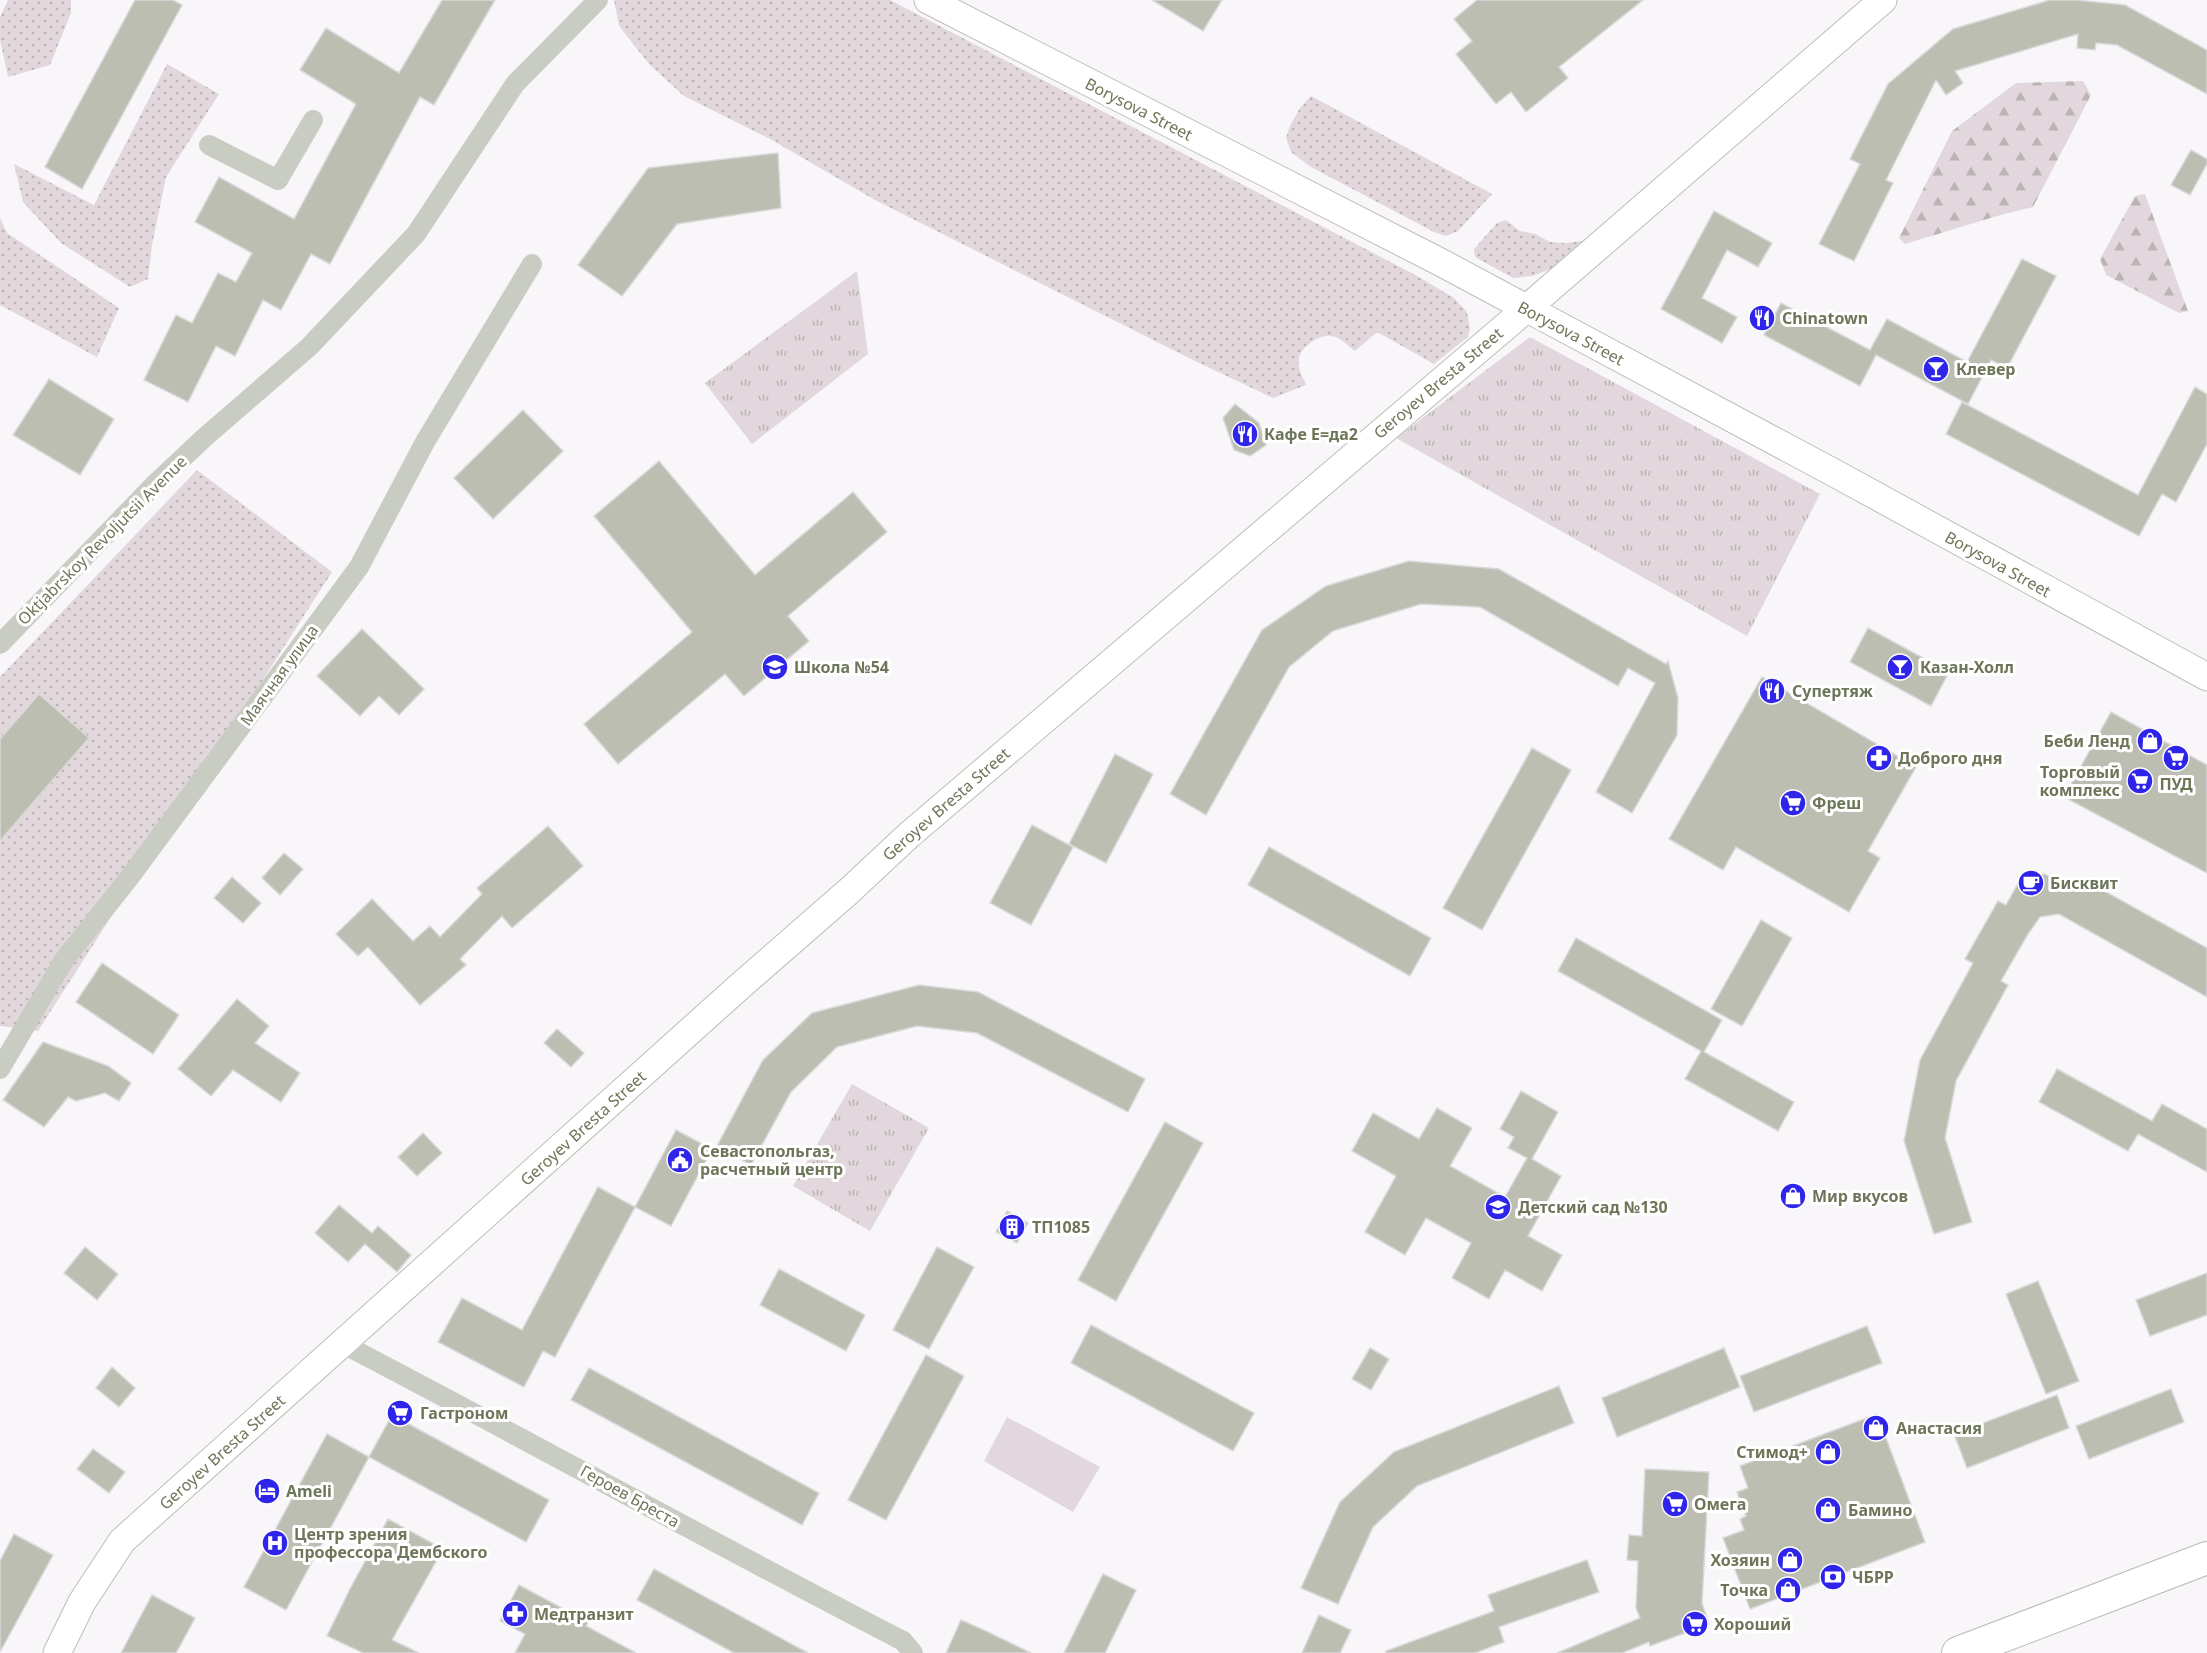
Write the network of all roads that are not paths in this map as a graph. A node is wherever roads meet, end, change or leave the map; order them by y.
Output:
1 (598, 0) edge
2 (928, 0) edge
3 (1883, 0) edge
4 (313, 120) dead end
5 (209, 145) dead end
6 (532, 264) dead end
7 (1526, 309) junction
8 (0, 644) edge
9 (2207, 677) edge
10 (0, 1069) edge
11 (343, 1344) junction
12 (2207, 1558) edge
13 (57, 1653) edge
14 (914, 1653) edge
15 (1958, 1653) edge

1 - 8 street, Oktjabrskoy Revoljutsii Avenue
2 - 7 street, Borysova Street
3 - 7 street, Geroyev Bresta Street
4 - 5 street
6 - 10 street, Маячная улица
7 - 9 street, Borysova Street
7 - 11 street, Geroyev Bresta Street
11 - 13 street, Geroyev Bresta Street
11 - 14 street, Героев Бреста
12 - 15 main road

